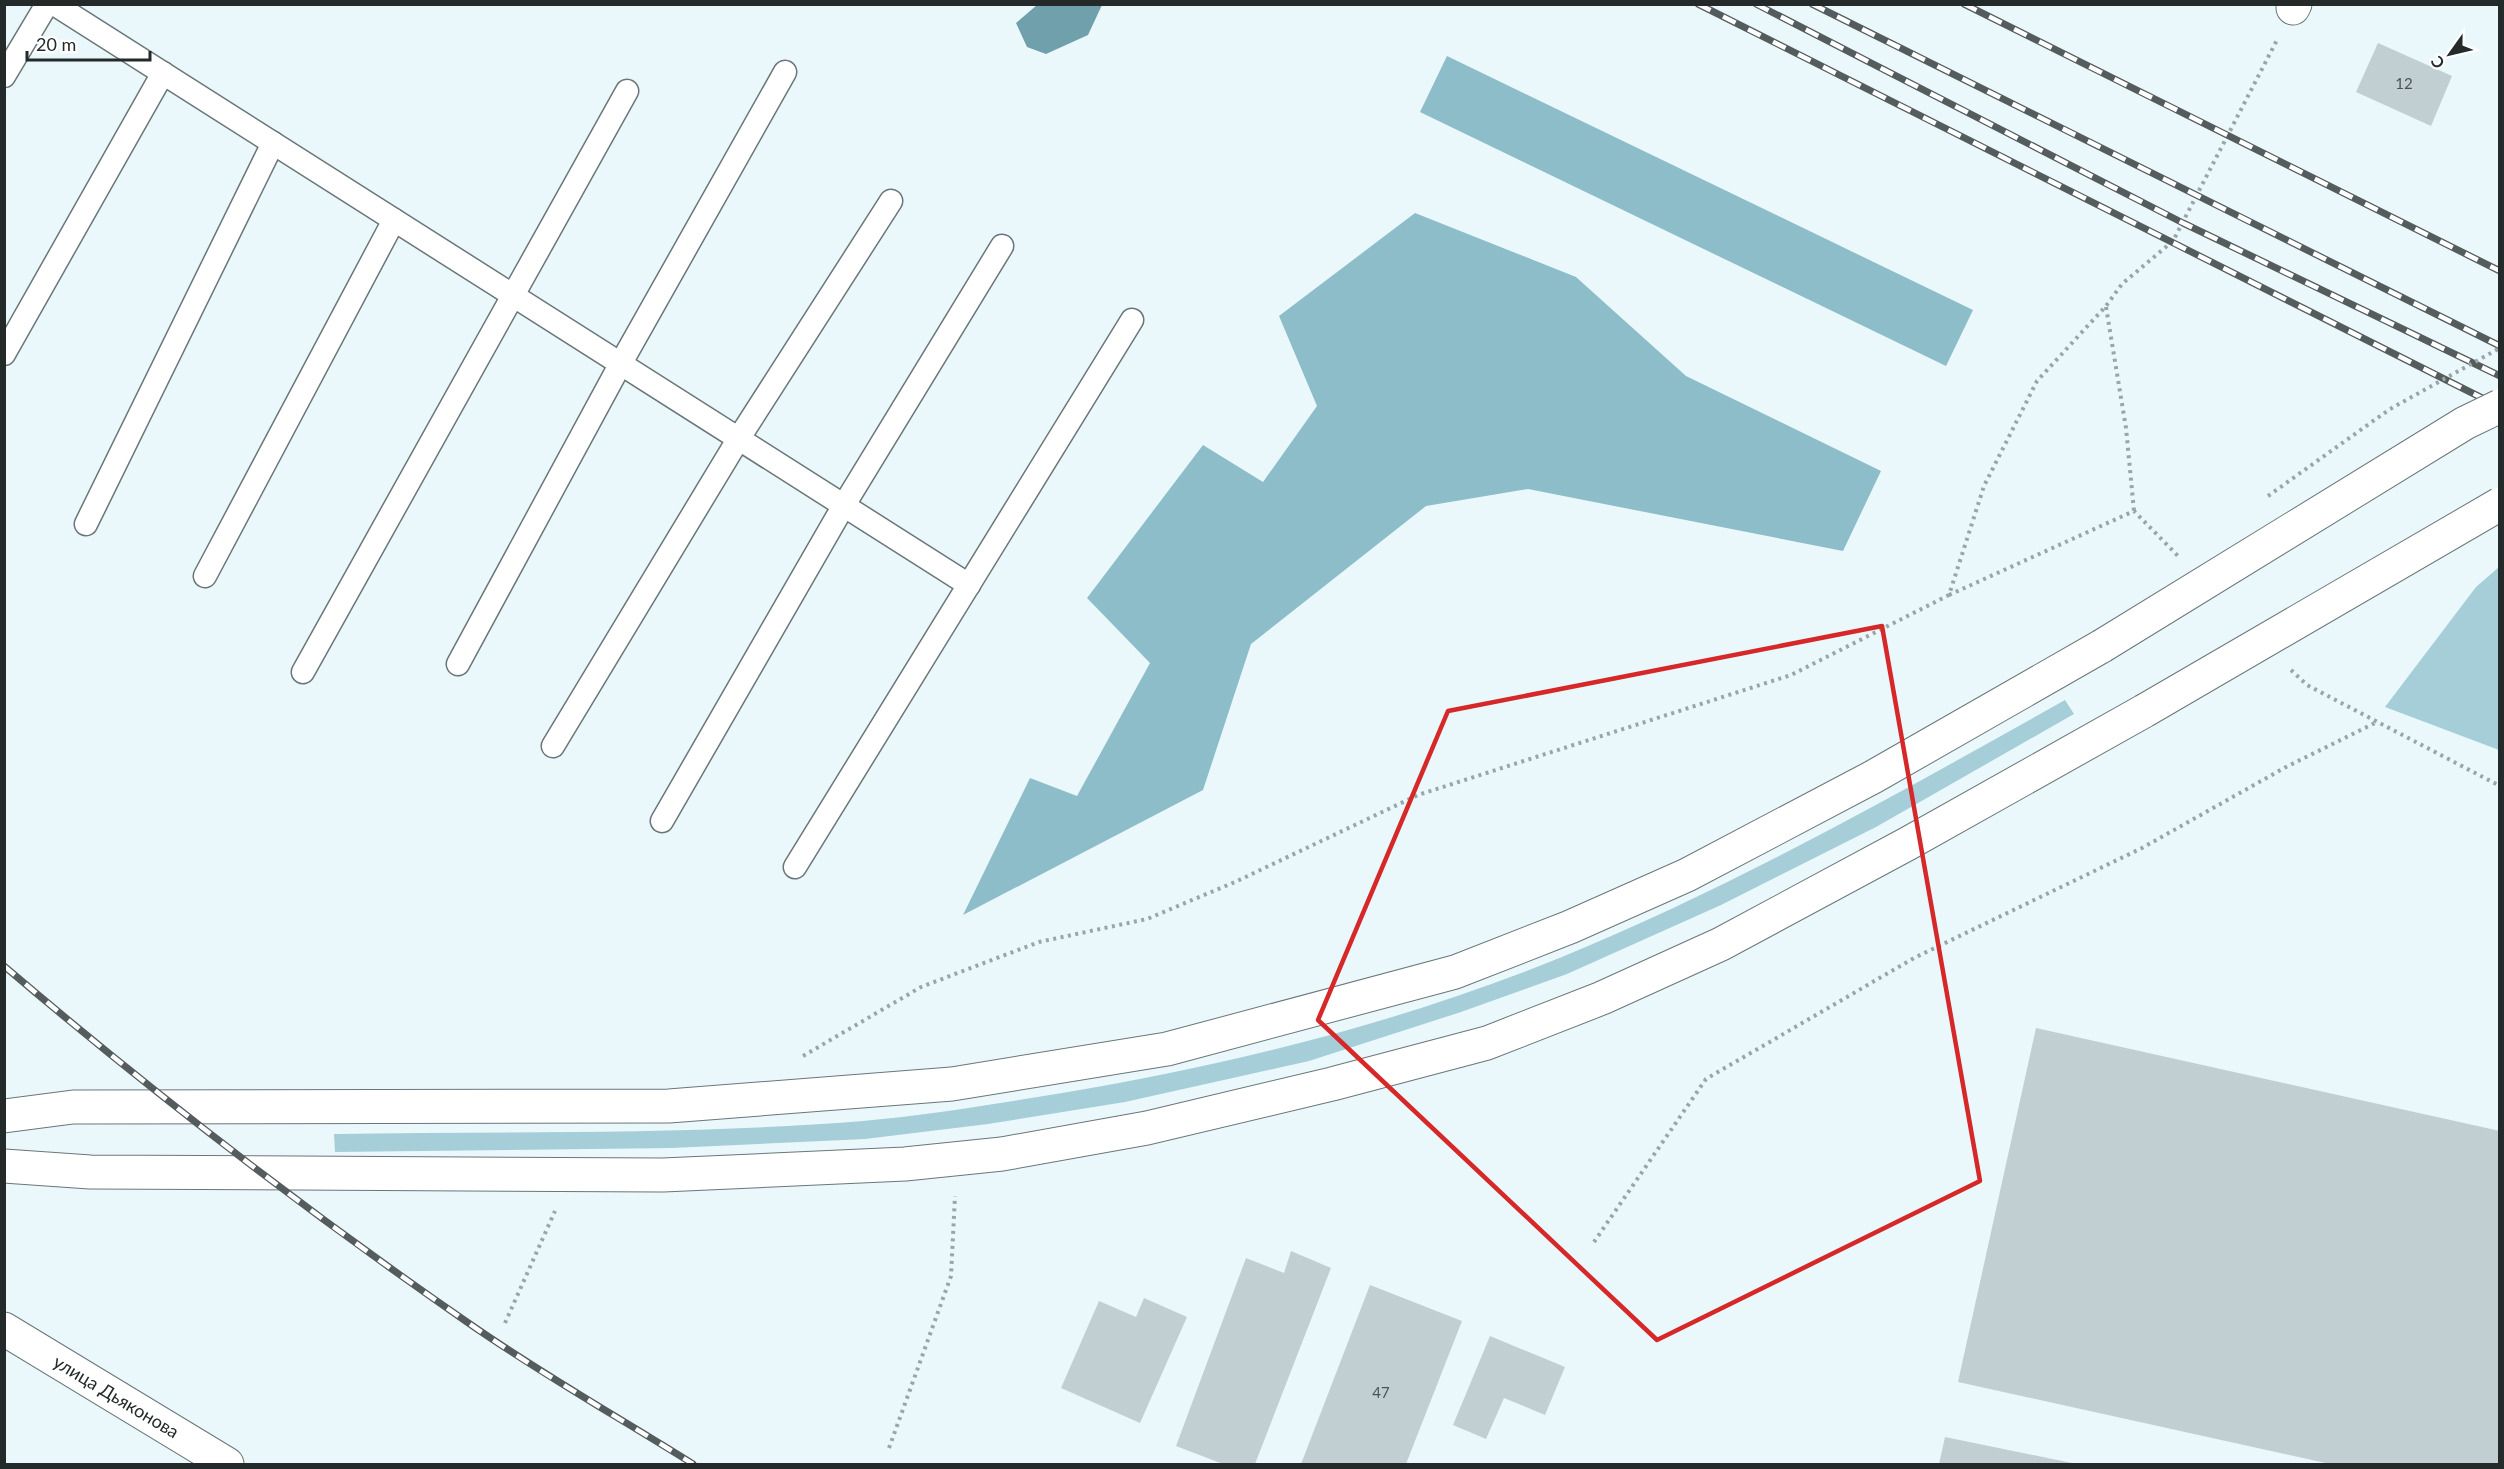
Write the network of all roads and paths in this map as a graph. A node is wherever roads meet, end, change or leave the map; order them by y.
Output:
1 (47, 4) edge
2 (54, 4) edge
3 (2294, 6) edge
4 (785, 72) dead end
5 (163, 73) junction
6 (4, 76) edge
7 (627, 91) dead end
8 (273, 143) junction
9 (891, 201) dead end
10 (394, 220) junction
11 (1002, 246) dead end
12 (513, 296) junction
13 (2106, 306) junction
14 (1132, 320) dead end
15 (2499, 348) edge
16 (4, 354) edge
17 (621, 363) junction
18 (2499, 406) edge
19 (739, 438) junction
20 (2267, 497) dead end
21 (2499, 504) edge
22 (844, 505) junction
23 (2134, 512) dead end
24 (86, 524) dead end
25 (2182, 558) dead end
26 (2173, 565) dead end
27 (205, 576) dead end
28 (969, 585) junction
29 (459, 664) dead end
30 (303, 672) dead end
31 (2377, 722) dead end
32 (553, 746) dead end
33 (662, 821) dead end
34 (795, 867) dead end
35 (808, 1058) dead end
36 (4, 1116) edge
37 (4, 1166) edge
38 (955, 1196) dead end
39 (557, 1205) dead end
40 (1594, 1242) dead end
41 (505, 1323) dead end
42 (4, 1329) edge
43 (889, 1448) dead end
44 (227, 1464) edge

1 - 6 lane
2 - 5 lane
3 - 13 path
4 - 17 lane
5 - 8 lane
5 - 16 lane
7 - 12 lane
8 - 10 lane
8 - 24 lane
9 - 19 lane
10 - 12 lane
10 - 27 lane
11 - 22 lane
12 - 17 lane
12 - 30 lane
13 - 23 path
13 - 35 path
14 - 28 lane
15 - 20 path, bridge
17 - 19 lane
17 - 29 lane
18 - 36 main road, bridge
19 - 22 lane
19 - 32 lane
21 - 37 main road, bridge
22 - 28 lane
22 - 33 lane
25 - 26 path
28 - 34 lane
31 - 40 path
38 - 43 path
39 - 41 path
42 - 44 main road, улица Дьяконова

